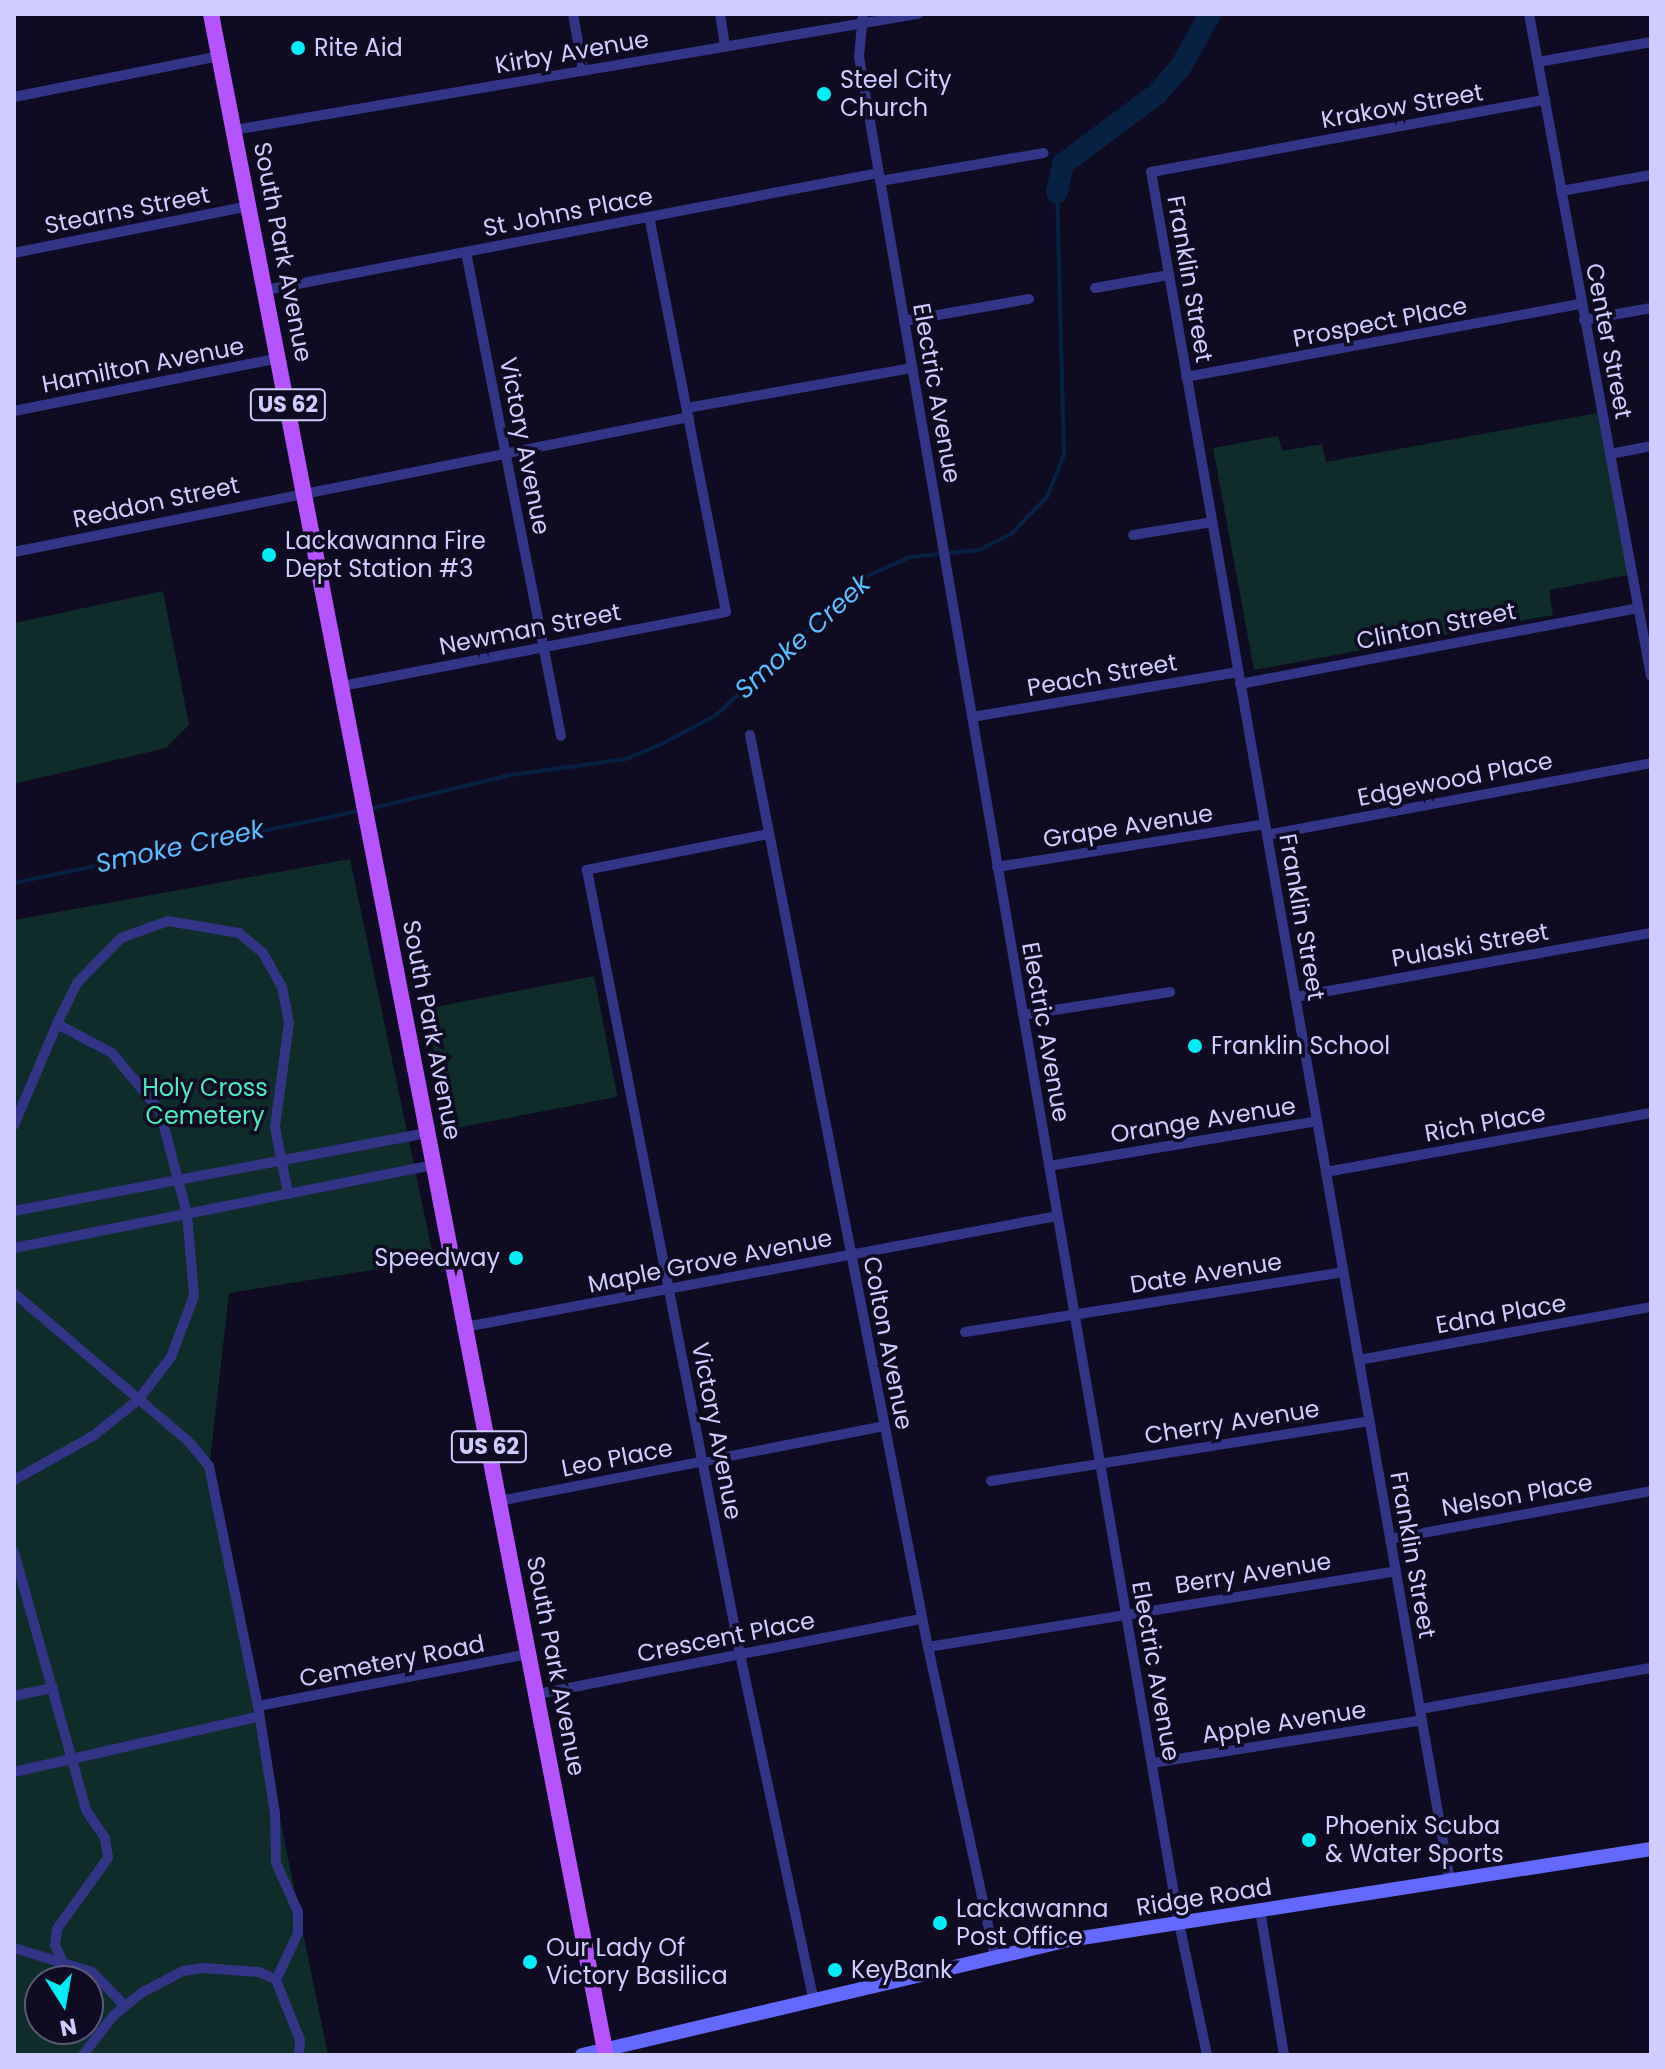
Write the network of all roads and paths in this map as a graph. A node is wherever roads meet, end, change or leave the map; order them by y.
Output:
1 (211, 14) edge
2 (573, 14) edge
3 (720, 14) edge
4 (918, 14) edge
5 (1529, 14) edge
6 (863, 18) edge
7 (1651, 42) edge
8 (725, 46) junction
9 (219, 56) junction
10 (1538, 62) junction
11 (583, 70) junction
12 (14, 97) edge
13 (1545, 100) junction
14 (234, 130) junction
15 (1268, 151) joint
16 (1044, 153) dead end
17 (1651, 175) edge
18 (879, 177) junction
19 (1561, 191) junction
20 (249, 206) junction
21 (649, 217) junction
22 (466, 252) junction
23 (14, 253) edge
24 (1169, 275) junction
25 (1095, 288) dead end
26 (266, 290) junction
27 (1029, 299) dead end
28 (1581, 304) junction
29 (1651, 308) edge
30 (1584, 320) junction
31 (904, 321) junction
32 (279, 358) junction
33 (912, 368) junction
34 (1186, 377) junction
35 (14, 411) edge
36 (688, 412) junction
37 (1651, 446) edge
38 (505, 453) junction
39 (1610, 454) junction
40 (305, 492) junction
41 (1212, 522) junction
42 (1133, 535) dead end
43 (14, 552) edge
44 (1651, 594) edge
45 (1637, 603) junction
46 (544, 648) junction
47 (1651, 676) edge
48 (1239, 678) junction
49 (342, 686) junction
50 (972, 717) junction
51 (750, 735) dead end
52 (561, 736) dead end
53 (1651, 763) edge
54 (1266, 830) junction
55 (768, 834) junction
56 (997, 867) junction
57 (1651, 933) edge
58 (1170, 992) dead end
59 (1295, 997) junction
60 (1023, 1015) junction
61 (57, 1024) junction
62 (1651, 1113) edge
63 (1317, 1121) junction
64 (14, 1125) edge
65 (427, 1133) junction
66 (281, 1160) junction
67 (433, 1165) junction
68 (1049, 1166) junction
69 (1326, 1172) junction
70 (180, 1180) junction
71 (288, 1194) junction
72 (14, 1211) edge
73 (187, 1214) junction
74 (1057, 1216) junction
75 (14, 1248) edge
76 (850, 1255) junction
77 (1343, 1272) junction
78 (669, 1289) junction
79 (14, 1293) edge
80 (1651, 1307) edge
81 (1074, 1314) junction
82 (465, 1327) junction
83 (965, 1332) dead end
84 (1359, 1360) junction
85 (138, 1400) junction
86 (1369, 1421) junction
87 (884, 1426) junction
88 (702, 1462) junction
89 (1100, 1463) junction
90 (14, 1480) edge
91 (991, 1481) dead end
92 (1651, 1491) edge
93 (499, 1501) junction
94 (1390, 1539) junction
95 (14, 1552) edge
96 (1396, 1571) junction
97 (1126, 1613) junction
98 (922, 1619) junction
99 (928, 1647) junction
100 (529, 1654) junction
101 (740, 1654) junction
102 (1651, 1668) edge
103 (53, 1688) junction
104 (538, 1694) junction
105 (14, 1696) edge
106 (260, 1709) junction
107 (1421, 1714) junction
108 (74, 1760) junction
109 (1152, 1763) junction
110 (14, 1772) edge
111 (1651, 1849) edge
112 (1450, 1881) junction
113 (1260, 1910) junction
114 (1179, 1923) junction
115 (14, 1948) edge
116 (995, 1957) junction
117 (63, 1965) edge
118 (65, 1965) edge
119 (276, 1980) junction
120 (104, 1984) edge
121 (813, 1998) junction
122 (125, 2006) junction
123 (606, 2052) edge
124 (83, 2055) edge
125 (299, 2055) edge
126 (582, 2055) edge
127 (1207, 2055) edge
128 (1284, 2055) edge

1 - 9 main road, South Park Avenue / US 62
2 - 11 street
3 - 8 street
4 - 6 street, Kirby Avenue
5 - 10 street, Center Street
6 - 8 street, Kirby Avenue
6 - 18 street, Electric Avenue
7 - 10 street
8 - 11 street, Kirby Avenue
9 - 12 street
9 - 14 main road, South Park Avenue / US 62
10 - 13 street, Center Street
11 - 14 street, Kirby Avenue
13 - 15 street, Krakow Street
13 - 19 street, Center Street
14 - 20 main road, South Park Avenue / US 62
15 - 24 street, Franklin Street
16 - 18 street, St Johns Place
17 - 19 street
18 - 21 street, St Johns Place
18 - 31 street, Electric Avenue
19 - 28 street, Center Street
20 - 23 street, Stearns Street
20 - 26 main road, South Park Avenue / US 62
21 - 22 street, St Johns Place
21 - 36 street
22 - 26 street, St Johns Place
22 - 38 street, Victory Avenue
24 - 25 street
24 - 34 street, Franklin Street
26 - 32 main road, South Park Avenue / US 62
27 - 31 street
28 - 30 street, Center Street
28 - 34 street, Prospect Place
29 - 30 street
30 - 39 street, Center Street
31 - 33 street, Electric Avenue
32 - 35 street, Hamilton Avenue
32 - 40 main road, South Park Avenue / US 62
33 - 36 street, Reddon Street
33 - 50 street, Electric Avenue
34 - 41 street, Franklin Street
36 - 38 street, Reddon Street
36 - 46 street, Newman Street
37 - 39 street
38 - 40 street, Reddon Street
38 - 46 street, Victory Avenue
39 - 45 street, Center Street
40 - 43 street, Reddon Street
40 - 49 main road, South Park Avenue / US 62
41 - 42 street
41 - 48 street, Franklin Street
44 - 45 street, Clinton Street
45 - 47 street, Center Street
45 - 48 street, Clinton Street
46 - 49 street, Newman Street
46 - 52 street, Victory Avenue
48 - 50 street, Peach Street
48 - 54 street, Franklin Street
49 - 65 main road, South Park Avenue / US 62
50 - 56 street, Electric Avenue
51 - 55 street, Colton Avenue
53 - 54 street, Edgewood Place
54 - 56 street, Grape Avenue
54 - 59 street, Franklin Street
55 - 76 street, Colton Avenue
55 - 78 street, Victory Avenue
56 - 60 street, Electric Avenue
57 - 59 street, Pulaski Street
58 - 60 street
59 - 63 street, Franklin Street
60 - 68 street, Electric Avenue
61 - 64 street
61 - 66 street
61 - 70 street
62 - 69 street, Rich Place
63 - 68 street, Orange Avenue
63 - 69 street, Franklin Street
65 - 66 street
65 - 67 main road, South Park Avenue / US 62
66 - 70 street
66 - 71 street
67 - 71 street
67 - 82 main road, South Park Avenue / US 62
68 - 74 street, Electric Avenue
69 - 77 street, Franklin Street
70 - 72 street
70 - 73 street
71 - 73 street
73 - 75 street
73 - 85 street
74 - 76 street, Maple Grove Avenue
74 - 81 street, Electric Avenue
76 - 78 street, Maple Grove Avenue
76 - 87 street, Colton Avenue
77 - 81 street, Date Avenue
77 - 84 street, Franklin Street
78 - 82 street, Maple Grove Avenue
78 - 88 street, Victory Avenue
79 - 85 street
80 - 84 street, Edna Place
81 - 83 street, Date Avenue
81 - 89 street, Electric Avenue
82 - 93 main road, South Park Avenue / US 62
84 - 86 street, Franklin Street
85 - 90 street
85 - 106 street
86 - 89 street, Cherry Avenue
86 - 94 street, Franklin Street
87 - 88 street, Leo Place
87 - 98 street, Colton Avenue
88 - 93 street, Leo Place
88 - 101 street, Victory Avenue
89 - 91 street, Cherry Avenue
89 - 97 street, Electric Avenue
92 - 94 street, Nelson Place
93 - 100 main road, South Park Avenue / US 62
94 - 96 street, Franklin Street
95 - 103 street
96 - 97 street, Berry Avenue
96 - 107 street, Franklin Street
97 - 99 street, Berry Avenue
97 - 109 street, Electric Avenue
98 - 99 street, Colton Avenue
98 - 101 street, Crescent Place
99 - 116 street, Colton Avenue
100 - 104 main road, South Park Avenue / US 62
100 - 106 street, Cemetery Road
101 - 104 street, Crescent Place
101 - 121 street, Victory Avenue
102 - 107 street, Apple Avenue
103 - 105 street
103 - 108 street
104 - 123 main road, South Park Avenue / US 62
106 - 108 street, Cemetery Road
106 - 119 street
107 - 109 street, Apple Avenue
107 - 112 street, Franklin Street
108 - 110 street, Cemetery Road
108 - 118 street
109 - 114 street, Electric Avenue
111 - 112 main road, Ridge Road
112 - 113 main road, Ridge Road
113 - 114 main road, Ridge Road
113 - 128 street
114 - 116 main road, Ridge Road
114 - 127 street, Electric Avenue
115 - 117 street
116 - 121 main road, Ridge Road
119 - 122 street
119 - 125 street
120 - 122 street
121 - 123 main road, Ridge Road
122 - 124 street
123 - 126 main road, Ridge Road

